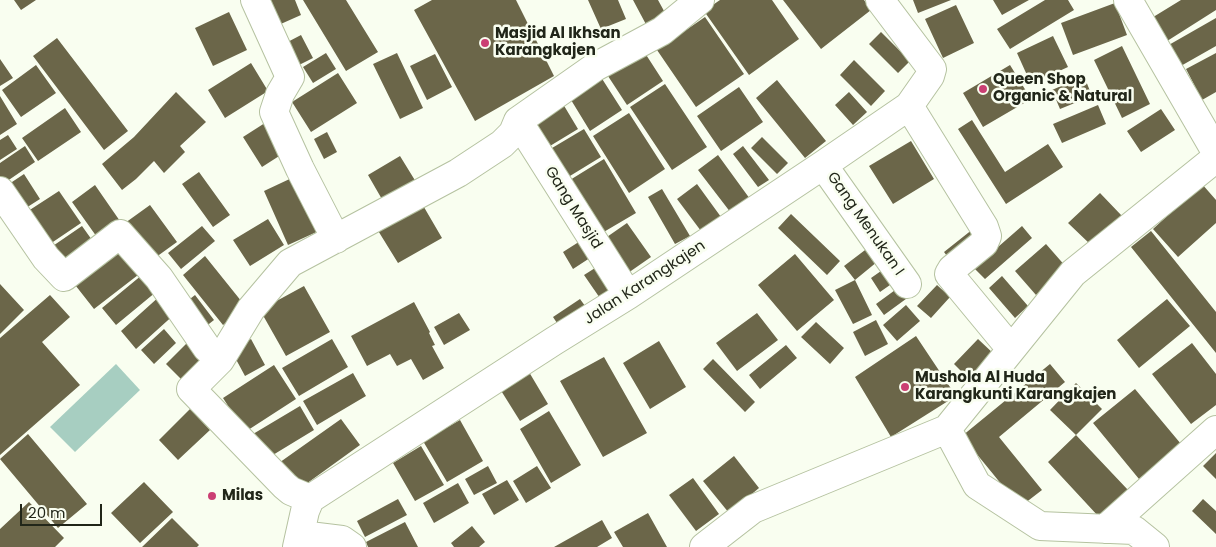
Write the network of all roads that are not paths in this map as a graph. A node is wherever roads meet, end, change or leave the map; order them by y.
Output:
1 (255, 0) edge
2 (700, 0) edge
3 (880, 0) edge
4 (1128, 0) edge
5 (909, 106) junction
6 (1206, 113) edge
7 (518, 121) junction
8 (1216, 152) edge
9 (1216, 158) edge
10 (823, 165) junction
11 (0, 191) edge
12 (336, 239) junction
13 (907, 284) dead end
14 (628, 295) junction
15 (1011, 348) junction
16 (220, 360) junction
17 (947, 428) junction
18 (1216, 430) edge
19 (310, 499) junction
20 (1105, 529) junction
21 (299, 541) edge
22 (352, 547) edge
23 (704, 547) edge
24 (1154, 547) edge

1 - 12 street
2 - 7 street
3 - 5 street, Jalan Karangkajen
4 - 6 street
5 - 10 street, Jalan Karangkajen
5 - 15 street
6 - 8 street
7 - 12 street
7 - 14 street, Gang Masjid
9 - 15 street
10 - 13 street, Gang Menukan I
10 - 14 street, Jalan Karangkajen
11 - 16 street
12 - 16 street
14 - 19 street, Jalan Karangkajen
15 - 17 street
16 - 19 street
17 - 20 street
17 - 23 street
18 - 20 street
19 - 21 street
20 - 24 street
21 - 22 street

